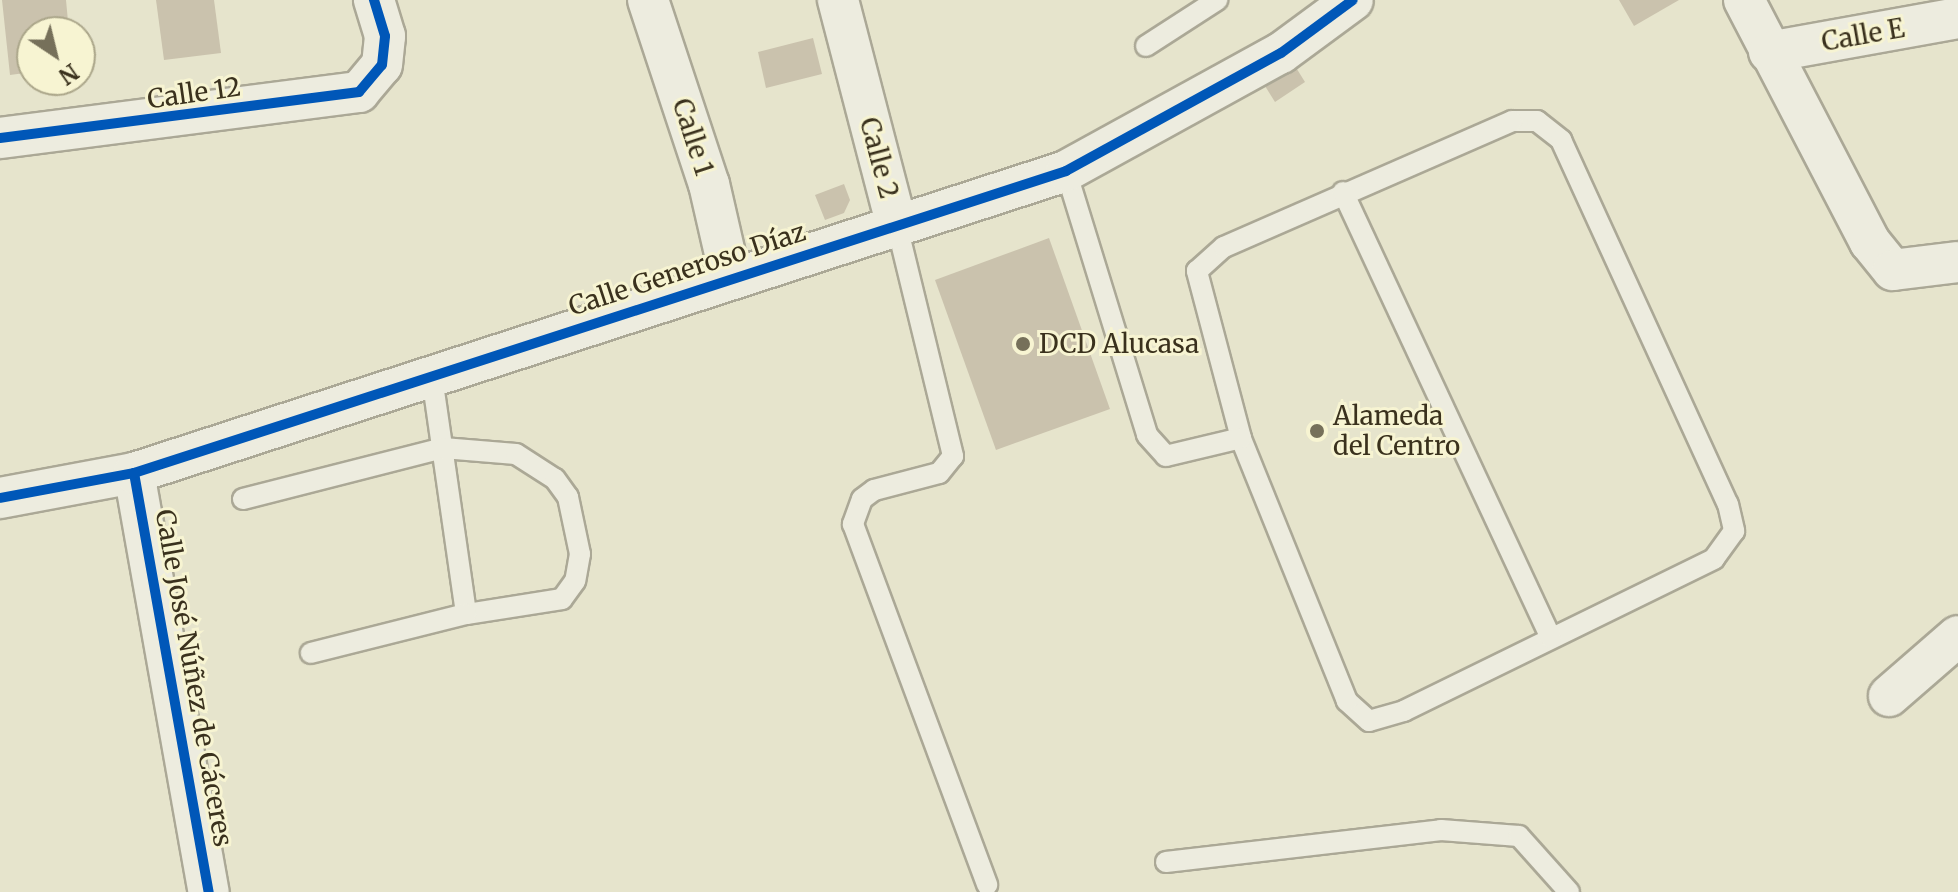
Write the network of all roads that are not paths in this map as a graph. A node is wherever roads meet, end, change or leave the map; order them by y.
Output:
1 (374, 0) edge
2 (648, 0) edge
3 (838, 0) edge
4 (1217, 0) edge
5 (1353, 0) edge
6 (1744, 0) edge
7 (1958, 18) edge
8 (1146, 46) dead end
9 (1769, 52) junction
10 (0, 138) edge
11 (1066, 171) junction
12 (1343, 192) junction
13 (897, 226) junction
14 (1958, 262) edge
15 (730, 276) junction
16 (432, 377) junction
17 (1241, 438) junction
18 (443, 448) junction
19 (134, 473) junction
20 (0, 498) edge
21 (243, 499) dead end
22 (466, 614) junction
23 (1958, 636) edge
24 (1551, 638) junction
25 (311, 653) dead end
26 (1889, 696) dead end
27 (1166, 862) dead end
28 (987, 885) dead end
29 (209, 892) edge
30 (1569, 892) edge

1 - 10 street, Calle 12
2 - 15 street, Calle 1
3 - 13 street, Calle 2
4 - 8 lane
5 - 11 street, Calle Generoso Díaz
6 - 9 street
7 - 9 street, Calle E
9 - 14 street
11 - 13 street, Calle Generoso Díaz
11 - 17 lane
12 - 17 lane
12 - 24 lane
12 - 24 lane
13 - 15 street, Calle Generoso Díaz
13 - 28 lane, Calle 2
15 - 16 street, Calle Generoso Díaz
16 - 18 lane
16 - 19 street, Calle Generoso Díaz
17 - 24 lane
18 - 21 lane
18 - 22 lane
18 - 22 lane
19 - 20 street, Calle Generoso Díaz
19 - 29 street, Calle José Núñez de Cáceres
22 - 25 lane
23 - 26 street
27 - 30 lane

